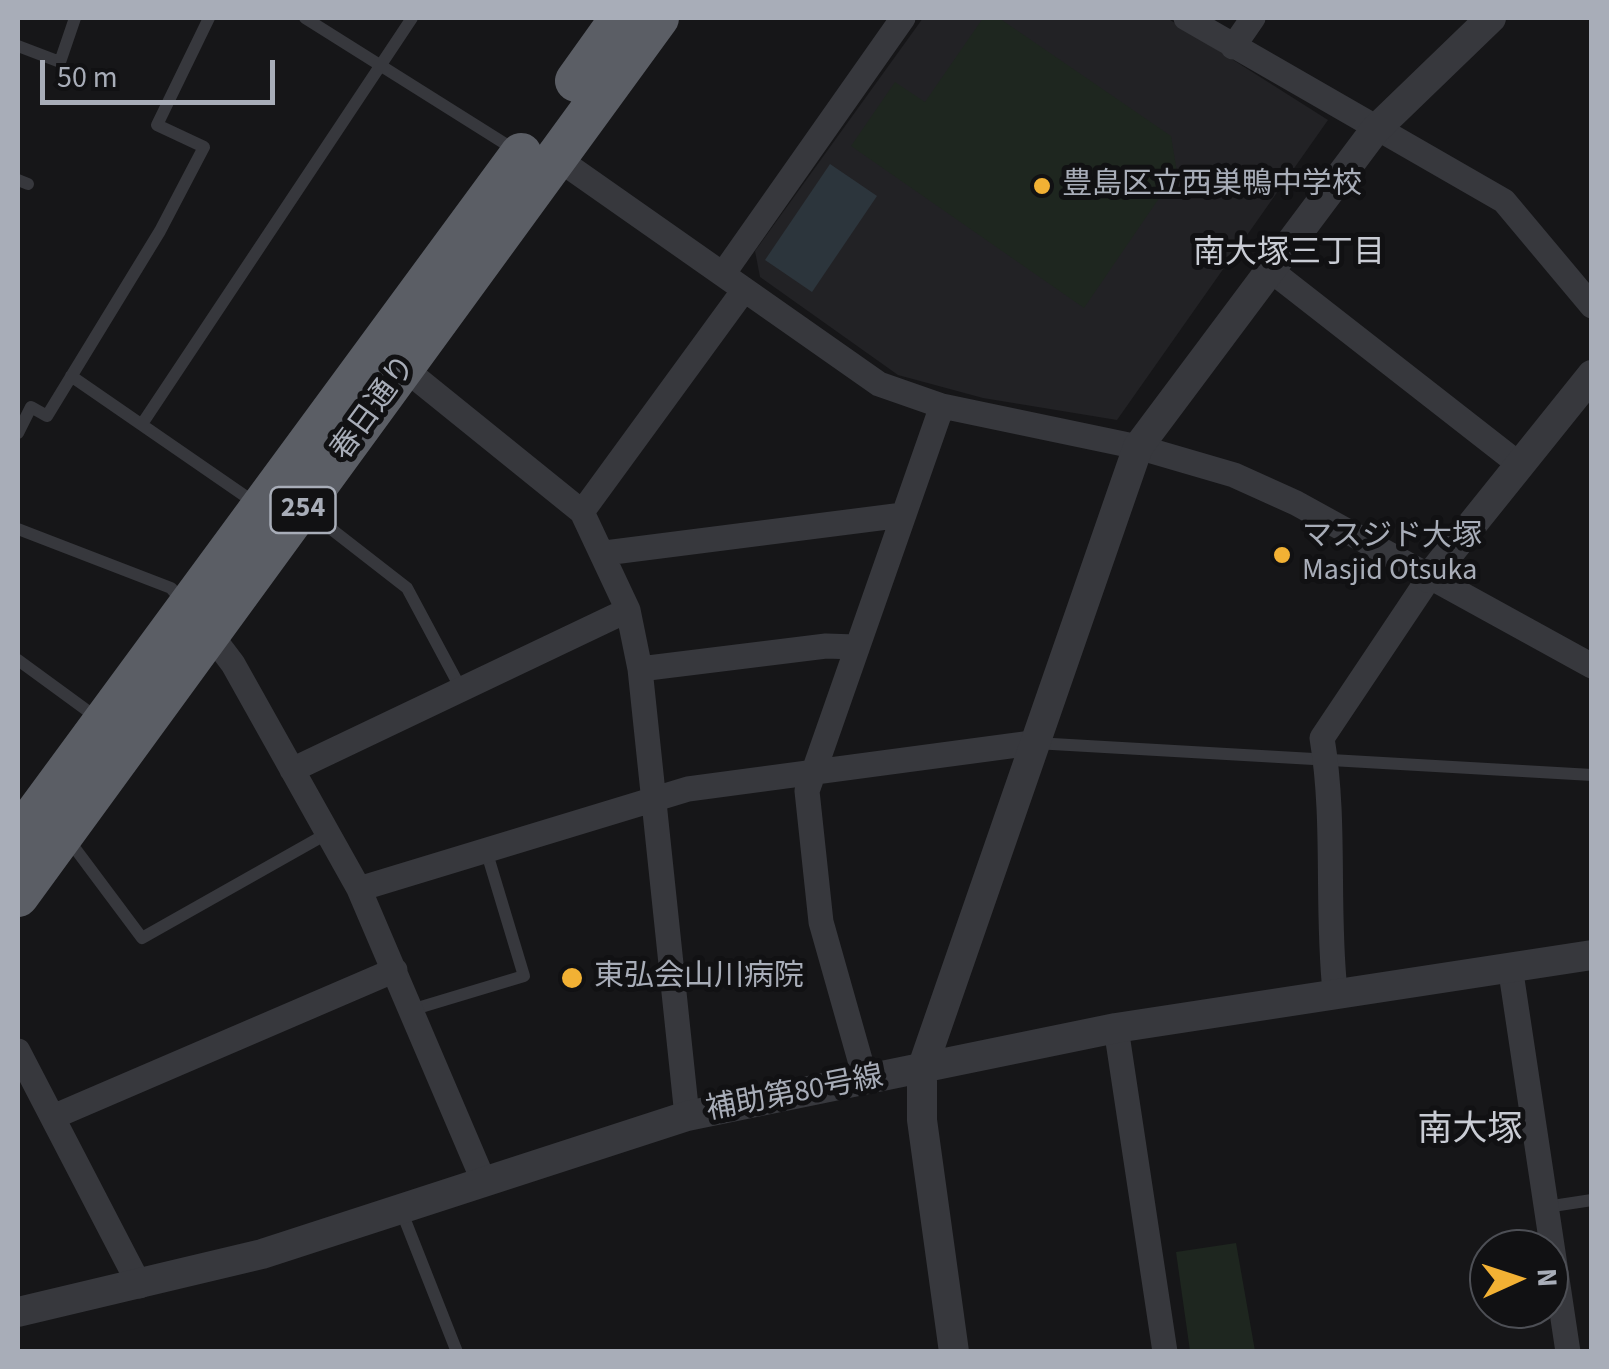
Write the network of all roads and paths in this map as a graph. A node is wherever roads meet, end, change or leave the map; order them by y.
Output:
1 (74, 18) edge
2 (209, 18) edge
3 (305, 18) edge
4 (412, 18) edge
5 (902, 18) edge
6 (1186, 18) edge
7 (1253, 18) edge
8 (1491, 18) edge
9 (626, 19) edge
10 (18, 46) edge
11 (1232, 47) junction
12 (380, 68) junction
13 (1375, 130) junction
14 (538, 155) junction
15 (1269, 269) junction
16 (733, 282) junction
17 (1592, 306) edge
18 (404, 369) junction
19 (1592, 375) edge
20 (70, 376) junction
21 (942, 406) junction
22 (142, 424) junction
23 (18, 433) edge
24 (1138, 447) junction
25 (1520, 465) junction
26 (283, 508) junction
27 (582, 512) junction
28 (903, 516) junction
29 (18, 529) edge
30 (605, 553) junction
31 (1429, 578) junction
32 (628, 610) junction
33 (198, 619) junction
34 (856, 648) junction
35 (18, 660) edge
36 (1591, 664) edge
37 (640, 669) junction
38 (460, 687) junction
39 (102, 722) junction
40 (1032, 743) junction
41 (1325, 756) junction
42 (292, 770) junction
43 (813, 774) junction
44 (1592, 775) edge
45 (654, 797) junction
46 (64, 832) junction
47 (328, 833) junction
48 (18, 838) edge
49 (486, 850) junction
50 (359, 889) junction
51 (18, 896) edge
52 (1592, 956) edge
53 (1510, 966) junction
54 (395, 970) junction
55 (1336, 992) junction
56 (412, 1010) junction
57 (1116, 1028) junction
58 (18, 1051) edge
59 (922, 1069) junction
60 (866, 1080) junction
61 (688, 1116) junction
62 (53, 1117) junction
63 (484, 1182) junction
64 (1592, 1200) edge
65 (1546, 1206) junction
66 (401, 1210) junction
67 (140, 1286) junction
68 (18, 1312) edge
69 (457, 1352) edge
70 (954, 1352) edge
71 (1165, 1352) edge
72 (1568, 1352) edge

1 - 10 lane
2 - 20 lane
3 - 12 lane
4 - 12 lane
5 - 16 street
6 - 11 street
7 - 11 street
8 - 13 street
9 - 14 highway, 春日通り / 254
11 - 13 street
12 - 14 lane
12 - 22 lane
13 - 15 street
13 - 17 street
14 - 16 street
14 - 18 highway, 春日通り / 254
14 - 26 highway, 春日通り / 254
15 - 24 street
15 - 25 street
16 - 21 street
16 - 27 street
18 - 26 highway, 春日通り / 254
18 - 27 street
19 - 25 street
20 - 22 lane
20 - 23 lane
21 - 24 street
21 - 28 street
22 - 26 lane
24 - 31 street
24 - 40 street
25 - 31 street
26 - 33 highway, 春日通り / 254
26 - 38 lane
27 - 30 street
28 - 30 street
28 - 34 street
29 - 33 lane
30 - 32 street
31 - 36 street
31 - 41 street
32 - 37 street
32 - 38 street
33 - 39 highway, 春日通り / 254
33 - 42 street
33 - 46 highway, 春日通り / 254
34 - 37 street
34 - 43 street
35 - 39 lane
37 - 45 street
38 - 42 street
39 - 48 highway, 春日通り / 254
40 - 41 lane
40 - 43 street
40 - 59 street
41 - 44 lane
41 - 55 street
42 - 47 street
43 - 45 street
43 - 60 street
45 - 49 street
45 - 61 street
46 - 47 lane
46 - 51 highway, 春日通り / 254
47 - 50 street
49 - 50 street
49 - 56 lane
50 - 54 street
52 - 53 street, 補助第80号線
53 - 55 street, 補助第80号線
53 - 65 street
54 - 56 street
54 - 62 street
55 - 57 street, 補助第80号線
56 - 63 street
57 - 59 street, 補助第80号線
57 - 71 street
58 - 62 street
59 - 60 street, 補助第80号線
59 - 70 street
60 - 61 street, 補助第80号線
61 - 63 street, 補助第80号線
62 - 67 street
63 - 66 street, 補助第80号線
64 - 65 lane
65 - 72 street
66 - 67 street, 補助第80号線
66 - 69 lane
67 - 68 street, 補助第80号線

